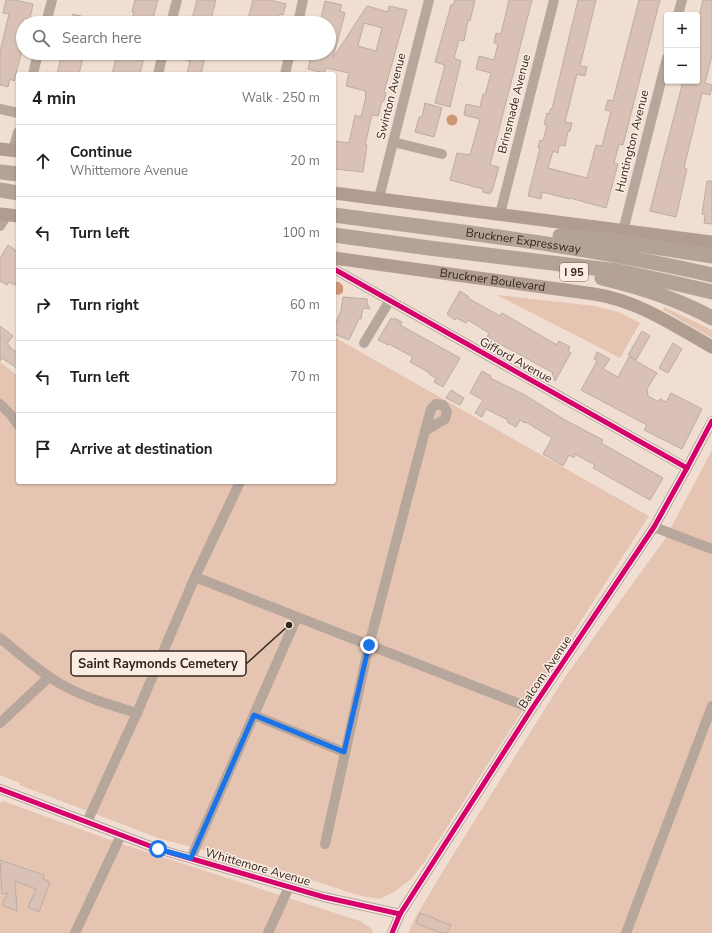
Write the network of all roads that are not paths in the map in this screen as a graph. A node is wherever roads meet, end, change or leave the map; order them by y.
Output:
1 (52, 0) edge
2 (177, 0) edge
3 (303, 0) edge
4 (429, 0) edge
5 (554, 0) edge
6 (682, 0) edge
7 (679, 12) edge
8 (48, 16) edge
9 (173, 16) edge
10 (300, 16) edge
11 (36, 60) edge
12 (161, 60) edge
13 (288, 60) edge
14 (664, 70) edge
15 (33, 72) edge
16 (158, 72) edge
17 (285, 72) edge
18 (0, 109) edge
19 (16, 113) edge
20 (393, 142) junction
21 (0, 149) edge
22 (16, 151) edge
23 (442, 154) dead end
24 (0, 172) edge
25 (16, 174) edge
26 (0, 190) edge
27 (336, 192) edge
28 (16, 193) edge
29 (379, 198) junction
30 (500, 214) junction
31 (336, 215) edge
32 (623, 231) junction
33 (476, 234) junction
34 (336, 235) edge
35 (712, 242) edge
36 (429, 248) junction
37 (712, 256) edge
38 (336, 258) edge
39 (336, 270) edge
40 (712, 275) edge
41 (712, 292) edge
42 (390, 300) junction
43 (712, 318) edge
44 (364, 343) dead end
45 (712, 346) edge
46 (0, 404) edge
47 (712, 421) edge
48 (16, 422) edge
49 (425, 431) dead end
50 (687, 468) junction
51 (239, 484) edge
52 (654, 527) junction
53 (712, 549) edge
54 (195, 577) junction
55 (297, 617) junction
56 (0, 638) edge
57 (369, 645) junction
58 (49, 677) junction
59 (712, 706) edge
60 (531, 710) junction
61 (137, 713) junction
62 (254, 715) junction
63 (0, 723) edge
64 (344, 752) junction
65 (0, 789) edge
66 (87, 822) junction
67 (121, 835) junction
68 (325, 844) dead end
69 (191, 858) junction
70 (289, 887) junction
71 (400, 914) junction
72 (75, 933) edge
73 (268, 933) edge
74 (392, 933) edge
75 (626, 933) edge

1 - 8 street
2 - 9 street
3 - 10 street
4 - 20 street, Swinton Avenue
5 - 30 street, Brinsmade Avenue
6 - 7 street
11 - 15 street
12 - 16 street
13 - 17 street
14 - 32 street, Huntington Avenue
18 - 19 street
20 - 23 street
20 - 29 street, Swinton Avenue
21 - 22 main road
24 - 25 highway
26 - 28 highway
27 - 29 main road
29 - 30 main road
30 - 32 main road
31 - 33 highway, Bruckner Expressway / I 95
32 - 35 main road
33 - 37 highway
33 - 40 highway, Bruckner Expressway / I 95
34 - 36 highway, Bruckner Expressway / I 95
36 - 41 highway, Bruckner Expressway
36 - 43 highway, I 95
38 - 45 main road, Bruckner Boulevard
39 - 42 street, Gifford Avenue
42 - 44 street
42 - 50 street, Gifford Avenue
46 - 48 street
47 - 50 street, Balcom Avenue
49 - 57 street
50 - 52 street, Balcom Avenue
51 - 54 street
52 - 53 street
52 - 60 street, Balcom Avenue
54 - 55 street
54 - 61 street
55 - 57 street
55 - 62 street
56 - 58 street
57 - 60 street
57 - 64 street
58 - 61 street
58 - 63 street
59 - 75 street
60 - 71 street, Balcom Avenue
61 - 66 street
62 - 64 street
62 - 69 street
64 - 68 street
65 - 66 street, Whittemore Avenue
66 - 67 street, Whittemore Avenue
67 - 69 street, Whittemore Avenue
67 - 72 street
69 - 70 street, Whittemore Avenue
70 - 71 street, Whittemore Avenue
70 - 73 street
71 - 74 street, Balcom Avenue

